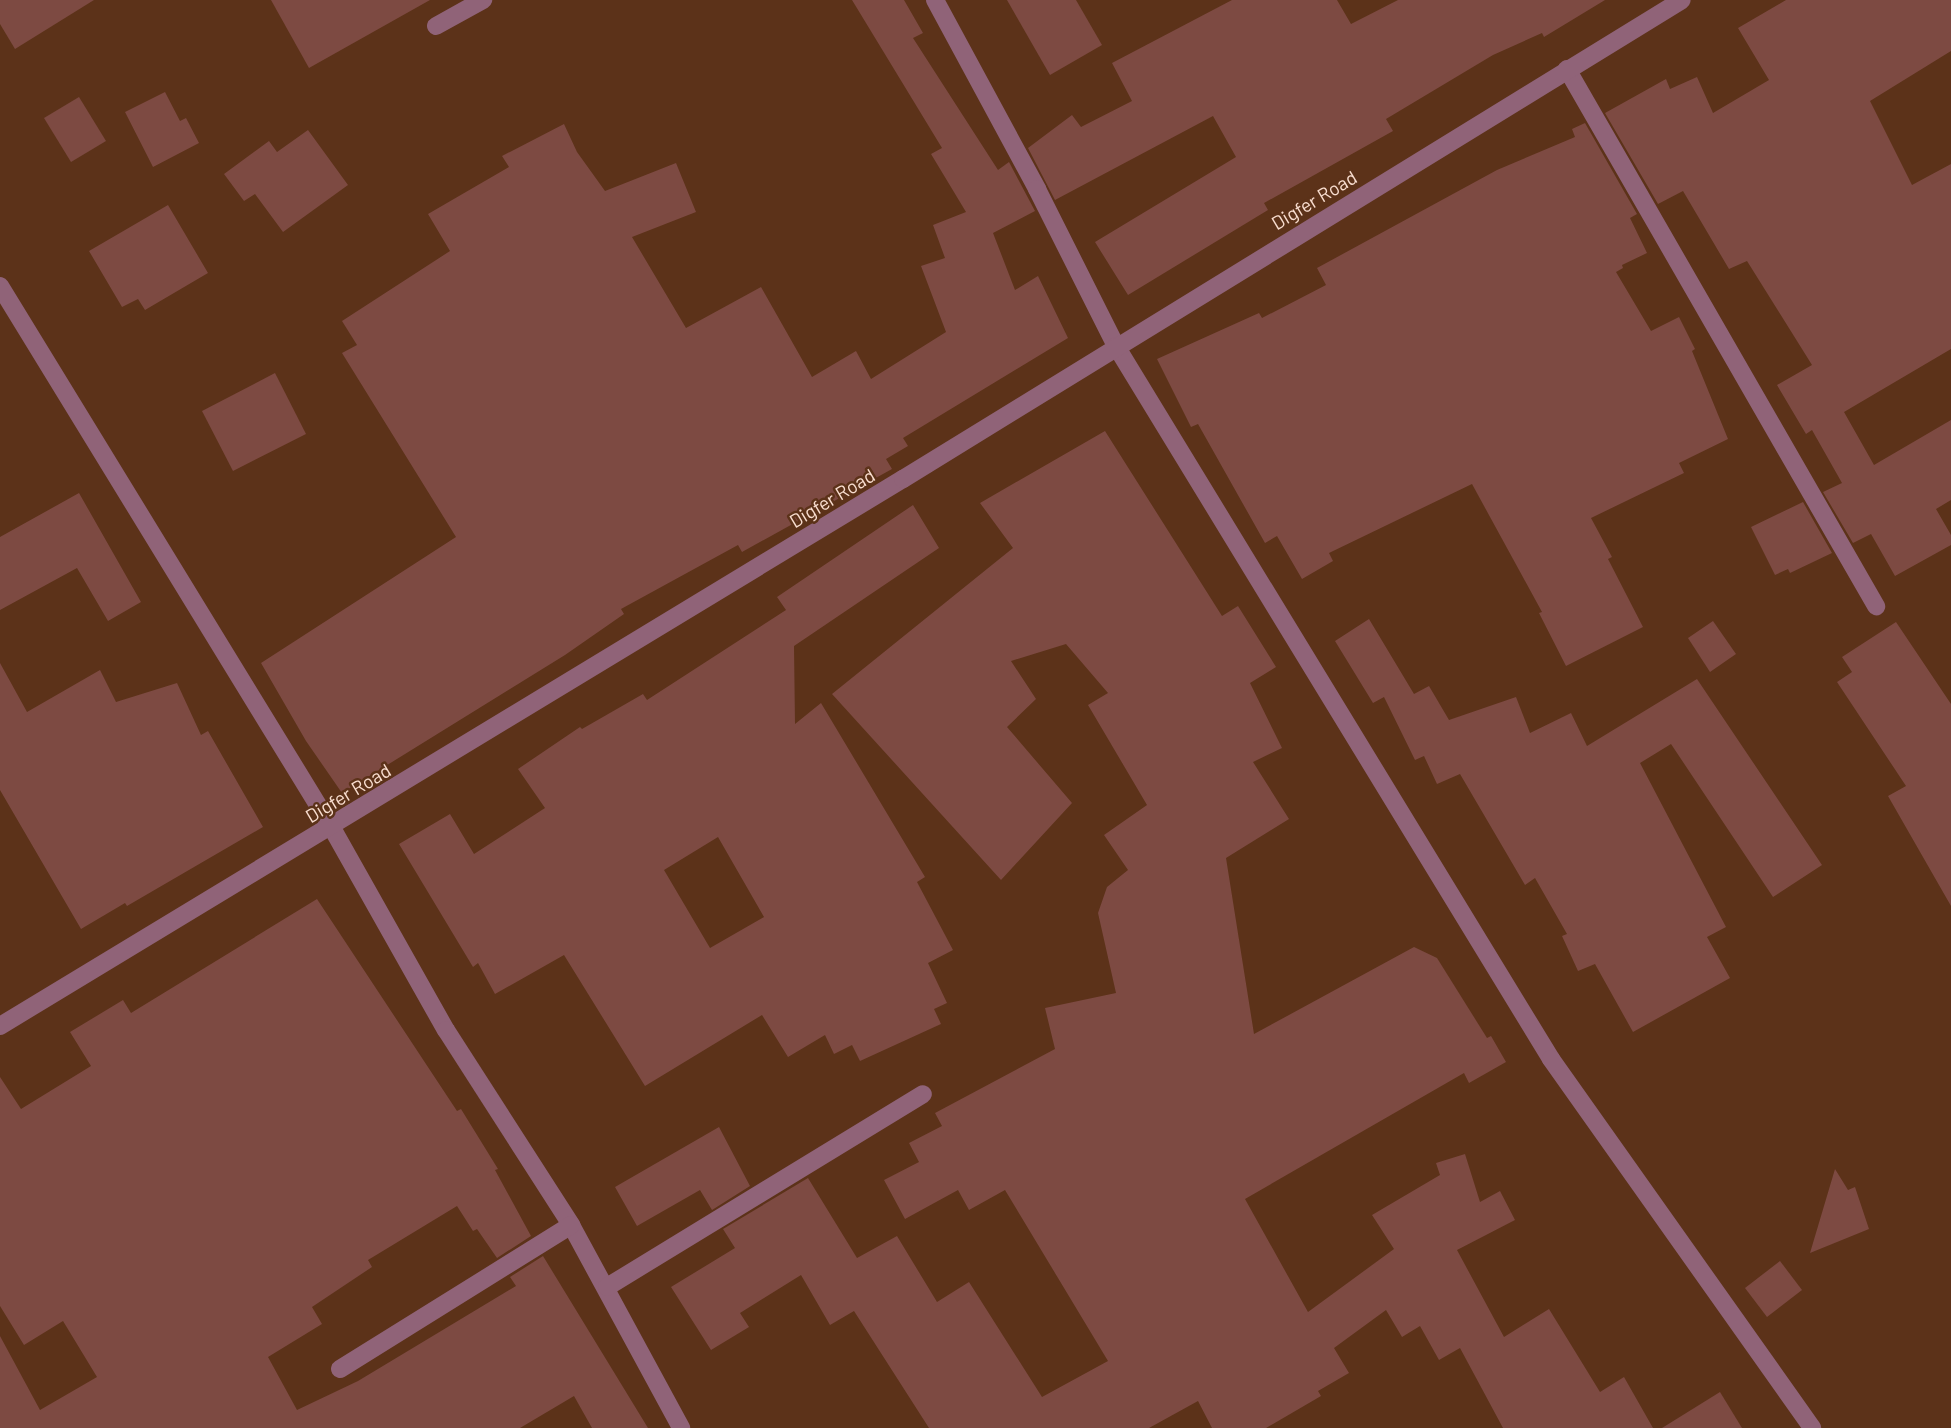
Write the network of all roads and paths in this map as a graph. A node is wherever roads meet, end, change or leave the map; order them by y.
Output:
1 (483, 0) edge
2 (935, 0) edge
3 (1682, 0) edge
4 (436, 26) dead end
5 (1567, 69) junction
6 (0, 286) edge
7 (1116, 346) junction
8 (1876, 606) dead end
9 (332, 828) junction
10 (0, 1026) edge
11 (923, 1094) dead end
12 (571, 1225) junction
13 (607, 1287) junction
14 (341, 1369) dead end
15 (681, 1428) edge
16 (1812, 1428) edge

1 - 4 street
2 - 7 street
3 - 5 street, Digfer Road
5 - 7 street, Digfer Road
5 - 8 street
6 - 9 street
7 - 9 street, Digfer Road
7 - 16 street
9 - 10 street, Digfer Road
9 - 12 street
11 - 13 street
12 - 13 street
12 - 14 street
13 - 15 street

